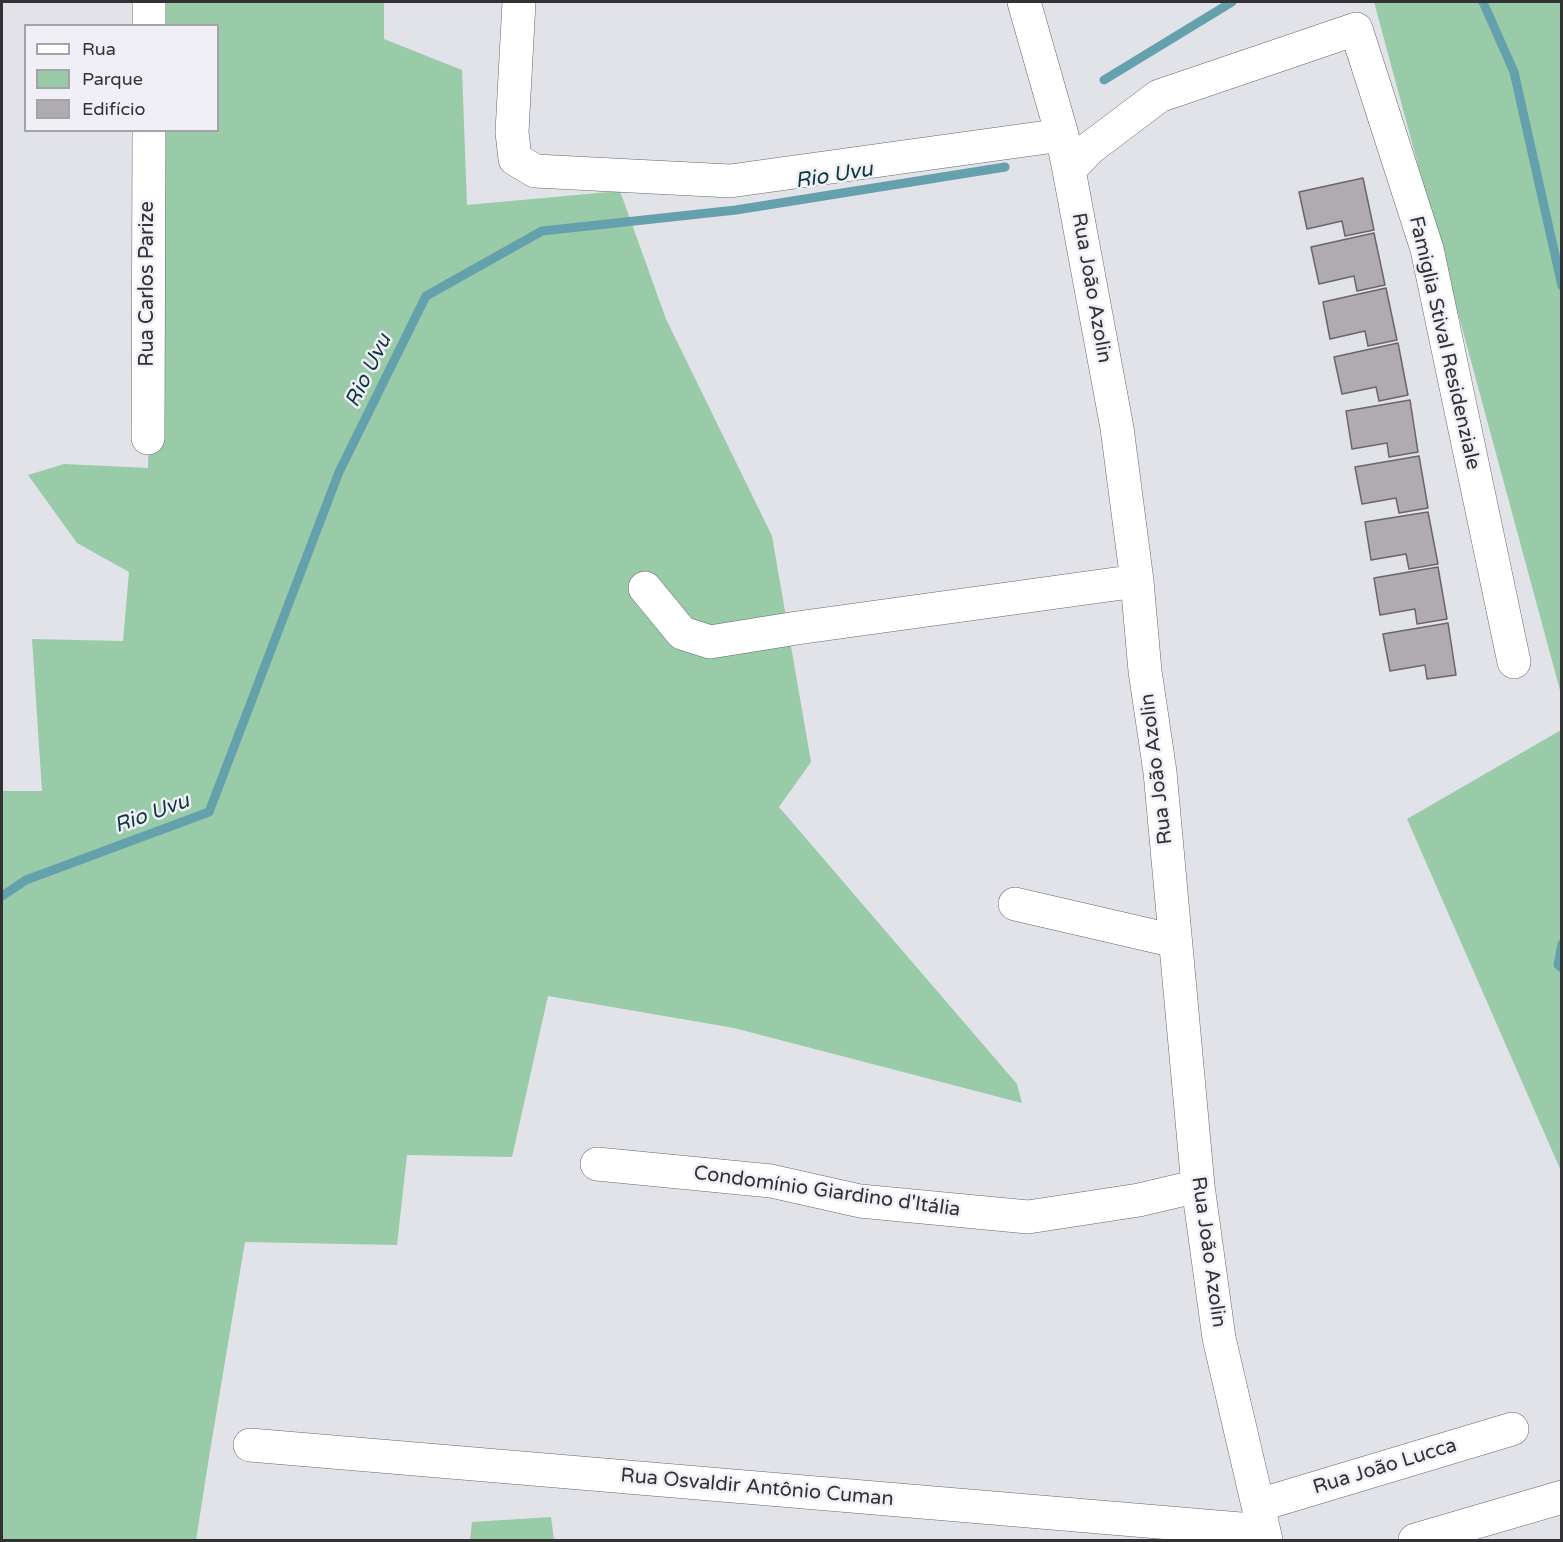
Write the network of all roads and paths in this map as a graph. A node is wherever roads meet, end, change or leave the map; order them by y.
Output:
1 (149, 2) edge
2 (519, 2) edge
3 (1024, 2) edge
4 (149, 24) edge
5 (149, 132) edge
6 (1062, 135) junction
7 (1069, 170) junction
8 (148, 438) dead end
9 (1137, 581) junction
10 (645, 588) dead end
11 (1514, 662) dead end
12 (1015, 904) dead end
13 (1175, 941) junction
14 (597, 1164) dead end
15 (1198, 1186) junction
16 (1512, 1429) dead end
17 (250, 1445) dead end
18 (1562, 1497) edge
19 (1263, 1526) edge
20 (1431, 1538) edge

1 - 4 street
2 - 6 street
3 - 6 street, Rua João Azolin
5 - 8 street, Rua Carlos Parize
6 - 7 street, Rua João Azolin
7 - 9 street, Rua João Azolin
7 - 11 street, Famiglia Stival Residenziale
9 - 10 street
9 - 13 street, Rua João Azolin
12 - 13 street
13 - 15 street, Rua João Azolin
14 - 15 street, Condomínio Giardino d'Itália
15 - 19 street, Rua João Azolin
16 - 19 street, Rua João Lucca
17 - 19 street, Rua Osvaldir Antônio Cuman
18 - 20 street

